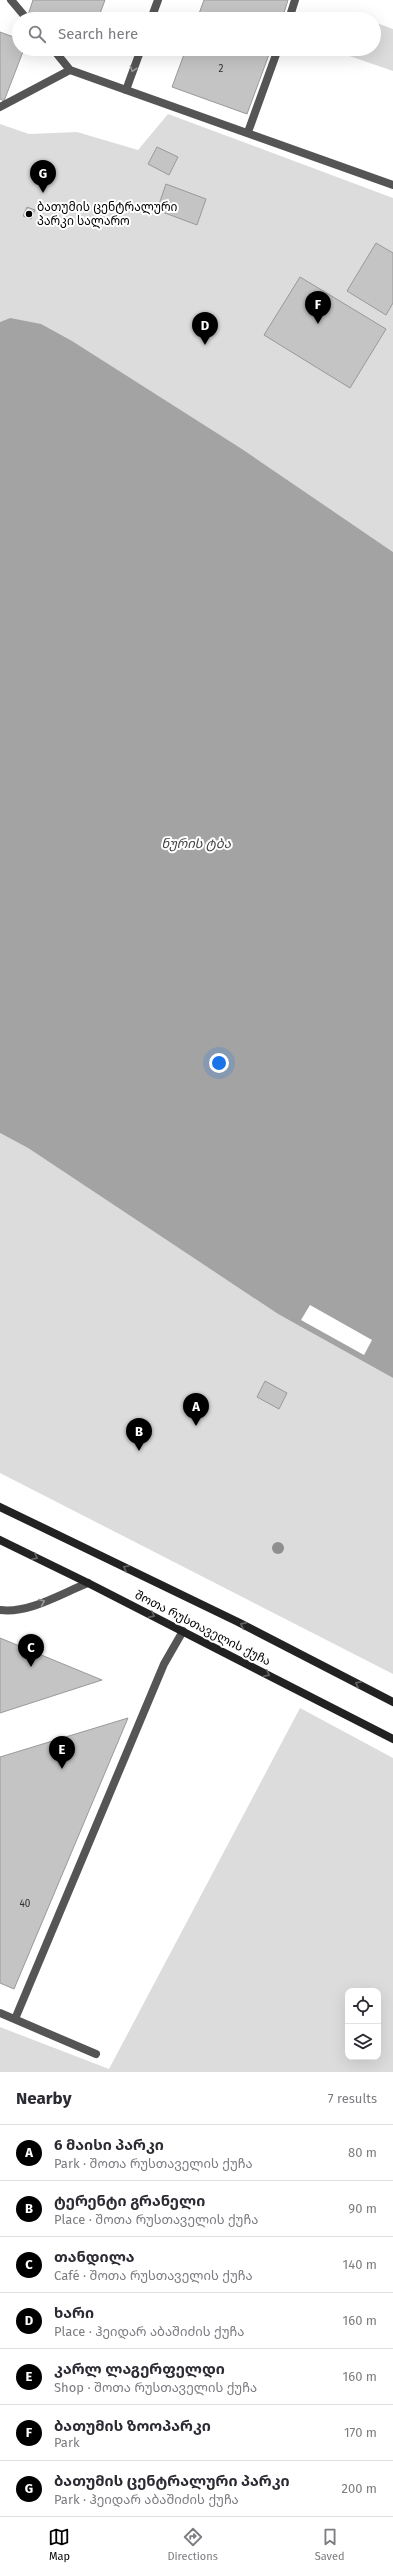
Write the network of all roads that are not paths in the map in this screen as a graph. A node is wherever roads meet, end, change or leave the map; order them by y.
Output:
1 (11, 0) edge
2 (158, 0) edge
3 (295, 0) edge
4 (21, 12) edge
5 (154, 12) edge
6 (291, 12) edge
7 (58, 56) edge
8 (138, 56) edge
9 (275, 56) edge
10 (70, 70) junction
11 (126, 90) junction
12 (0, 107) edge
13 (248, 132) junction
14 (393, 185) edge
15 (0, 1506) edge
16 (0, 1540) edge
17 (88, 1583) junction
18 (0, 1610) edge
19 (183, 1631) junction
20 (393, 1702) edge
21 (393, 1739) edge
22 (0, 2013) edge
23 (14, 2019) junction
24 (96, 2054) dead end

1 - 4 street
2 - 5 street
3 - 6 street
7 - 10 street
8 -> 11 street
9 - 13 street
10 - 11 street
10 - 12 street
11 - 13 street
13 - 14 street
20 -> 15 main road, შოთა რუსთაველის ქუჩა
16 -> 17 main road, შოთა რუსთაველის ქუჩა
18 -> 17 street
17 -> 19 main road, შოთა რუსთაველის ქუჩა
19 -> 21 main road, შოთა რუსთაველის ქუჩა
19 - 23 street
22 - 23 street
23 - 24 street

